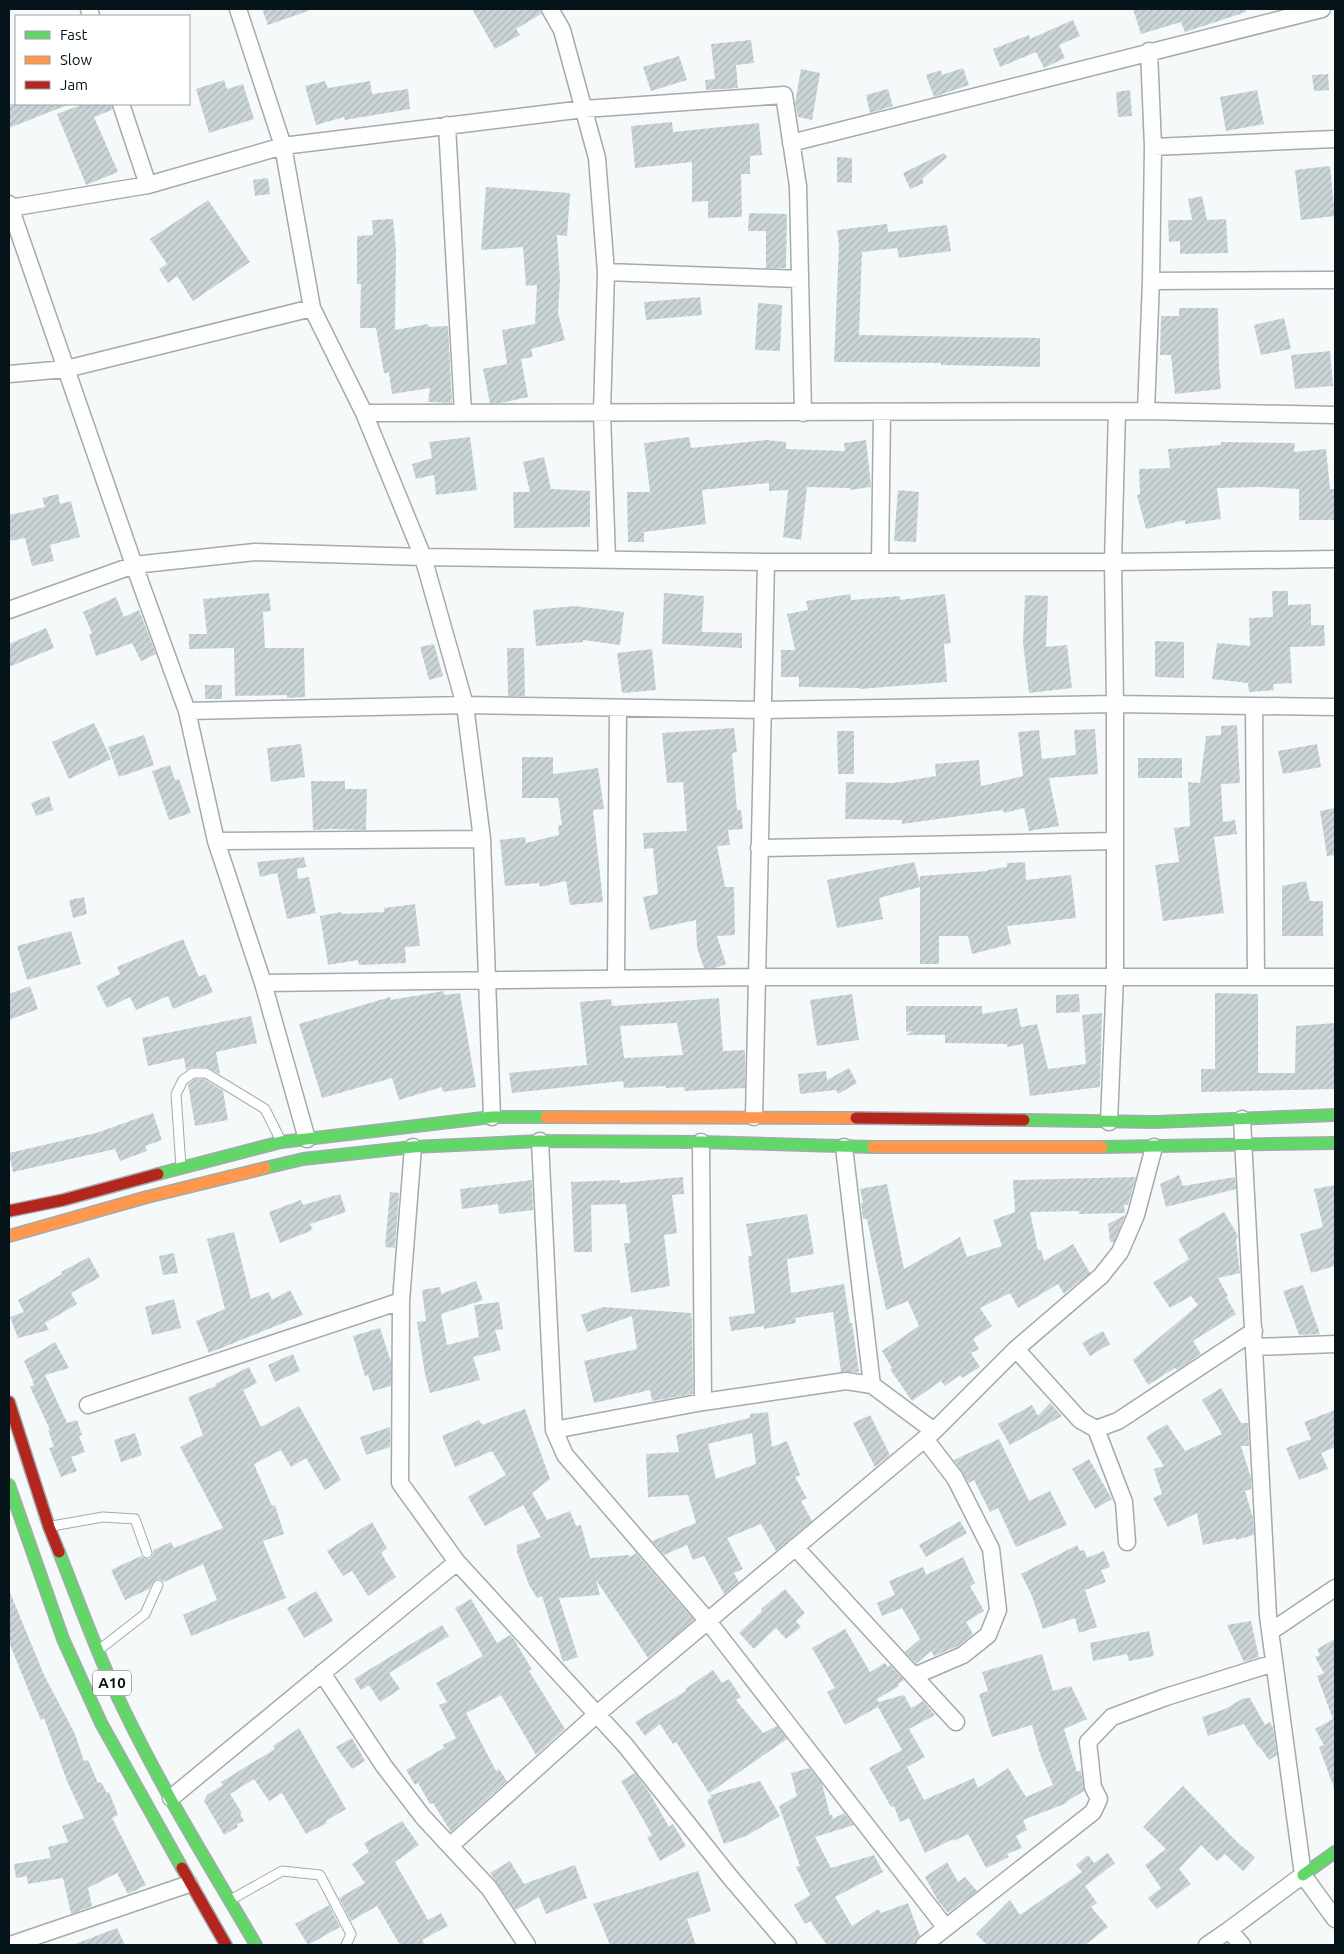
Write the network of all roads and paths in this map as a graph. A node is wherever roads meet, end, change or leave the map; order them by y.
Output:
1 (238, 9) edge
2 (550, 9) edge
3 (1322, 9) edge
4 (1149, 52) junction
5 (120, 105) edge
6 (584, 109) junction
7 (447, 126) junction
8 (1335, 139) edge
9 (791, 143) junction
10 (283, 146) junction
11 (1153, 147) junction
12 (148, 185) junction
13 (9, 206) edge
14 (606, 272) junction
15 (800, 279) junction
16 (1151, 280) junction
17 (1335, 280) edge
18 (312, 308) junction
19 (66, 369) junction
20 (9, 374) edge
21 (1117, 411) junction
22 (1146, 411) junction
23 (463, 413) junction
24 (602, 413) junction
25 (803, 413) junction
26 (882, 413) junction
27 (364, 414) junction
28 (1335, 415) edge
29 (423, 557) junction
30 (1335, 558) edge
31 (607, 560) junction
32 (766, 562) junction
33 (880, 562) junction
34 (1113, 562) junction
35 (134, 565) junction
36 (9, 610) edge
37 (1115, 704) junction
38 (465, 705) junction
39 (1254, 706) junction
40 (1335, 707) edge
41 (618, 708) junction
42 (762, 710) junction
43 (187, 711) junction
44 (482, 839) junction
45 (216, 841) junction
46 (1115, 841) junction
47 (759, 848) junction
48 (756, 976) junction
49 (1115, 976) junction
50 (1256, 977) junction
51 (1335, 977) edge
52 (616, 978) junction
53 (488, 979) junction
54 (263, 983) junction
55 (1335, 1115) edge
56 (492, 1117) junction
57 (754, 1117) junction
58 (1242, 1119) junction
59 (1109, 1122) junction
60 (307, 1138) junction
61 (540, 1141) junction
62 (281, 1142) junction
63 (701, 1142) junction
64 (1335, 1143) edge
65 (1244, 1145) junction
66 (413, 1147) junction
67 (844, 1147) junction
68 (1154, 1147) junction
69 (181, 1168) junction
70 (9, 1211) edge
71 (9, 1236) edge
72 (401, 1301) junction
73 (1254, 1331) junction
74 (1335, 1344) edge
75 (1255, 1347) junction
76 (1016, 1350) junction
77 (872, 1385) junction
78 (9, 1402) edge
79 (703, 1402) junction
80 (88, 1405) dead end
81 (1096, 1429) junction
82 (554, 1430) junction
83 (930, 1435) junction
84 (9, 1485) edge
85 (50, 1527) junction
86 (1126, 1542) dead end
87 (795, 1547) junction
88 (148, 1553) dead end
89 (457, 1562) junction
90 (158, 1585) dead end
91 (1335, 1588) edge
92 (707, 1620) junction
93 (1270, 1632) junction
94 (98, 1650) junction
95 (1274, 1663) junction
96 (322, 1673) junction
97 (914, 1676) junction
98 (597, 1714) junction
99 (956, 1722) dead end
100 (171, 1798) junction
101 (450, 1846) junction
102 (1335, 1852) edge
103 (1303, 1875) junction
104 (190, 1884) junction
105 (230, 1900) junction
106 (1335, 1919) edge
107 (946, 1928) junction
108 (1229, 1930) junction
109 (10, 1945) edge
110 (226, 1945) edge
111 (256, 1945) edge
112 (346, 1945) edge
113 (527, 1945) edge
114 (788, 1945) edge
115 (924, 1945) edge
116 (1207, 1945) edge
117 (1242, 1945) edge

1 - 10 street
2 - 6 street
3 - 4 street
4 - 9 street
4 - 11 street
5 - 12 street
6 - 7 street
6 - 9 street
6 - 14 street
7 - 10 street
7 - 23 street
8 - 11 street
9 - 15 street
10 - 12 street
10 - 18 street
11 - 16 street
12 - 13 street
13 - 19 street
14 - 15 street
14 - 24 street
15 - 25 street
16 - 17 street
16 - 22 street
18 - 19 street
18 - 27 street
19 - 20 street
19 - 35 street
21 - 22 street
21 - 26 street
21 - 34 street
22 - 28 street
23 - 24 street
23 - 27 street
24 - 25 street
24 - 31 street
25 - 26 street
26 - 33 street
27 - 29 street
29 - 31 street
29 - 35 street
29 - 38 street
30 - 34 street
31 - 32 street
32 - 33 street
32 - 42 street
33 - 34 street
34 - 37 street
35 - 36 street
35 - 43 street
37 - 39 street
37 - 42 street
37 - 46 street
38 - 41 street
38 - 43 street
38 - 44 street
39 - 40 street
39 - 50 street
41 - 42 street
41 - 52 street
42 - 47 street
43 - 45 street
44 - 45 street
44 - 53 street
45 - 54 street
46 - 47 street
46 - 49 street
47 - 48 street
48 - 49 street
48 - 52 street
48 - 57 street
49 - 50 street
49 - 59 street
50 - 51 street
52 - 53 street
53 - 54 street
53 - 56 street
54 - 60 street
55 - 58 main road
56 - 57 main road
56 - 60 main road
57 - 59 main road
58 - 59 main road
58 - 65 street
60 - 62 main road
61 - 63 main road
61 - 66 main road
61 - 82 street
62 - 69 main road
62 - 69 lane
63 - 67 main road
63 - 79 street
64 - 65 main road
65 - 68 main road
65 - 73 street
66 - 71 main road
66 - 72 street
67 - 68 main road
67 - 77 street
68 - 76 street
69 - 70 main road
72 - 80 street
72 - 89 street
73 - 75 street
73 - 81 street
74 - 75 street
75 - 93 street
76 - 81 street
76 - 83 street
77 - 79 street
77 - 83 street
78 - 85 main road, A10
79 - 82 street
81 - 86 street
82 - 92 street
83 - 87 street
83 - 97 street
84 - 104 main road, A10
85 - 88 lane
85 - 94 main road, A10
87 - 92 street
87 - 97 street
89 - 96 street
89 - 98 street
90 - 94 lane
91 - 93 street
92 - 98 street
92 - 107 street
93 - 95 street
94 - 100 main road, A10
95 - 103 street
95 - 107 street
96 - 100 street
96 - 101 street
97 - 99 street
98 - 101 street
98 - 114 street
100 - 105 main road, A10
101 - 113 street
102 - 103 main road
103 - 106 street
103 - 108 street
104 - 109 street
104 - 110 main road, A10
105 - 111 main road, A10
105 - 112 lane
107 - 115 street
108 - 116 street
108 - 117 street

